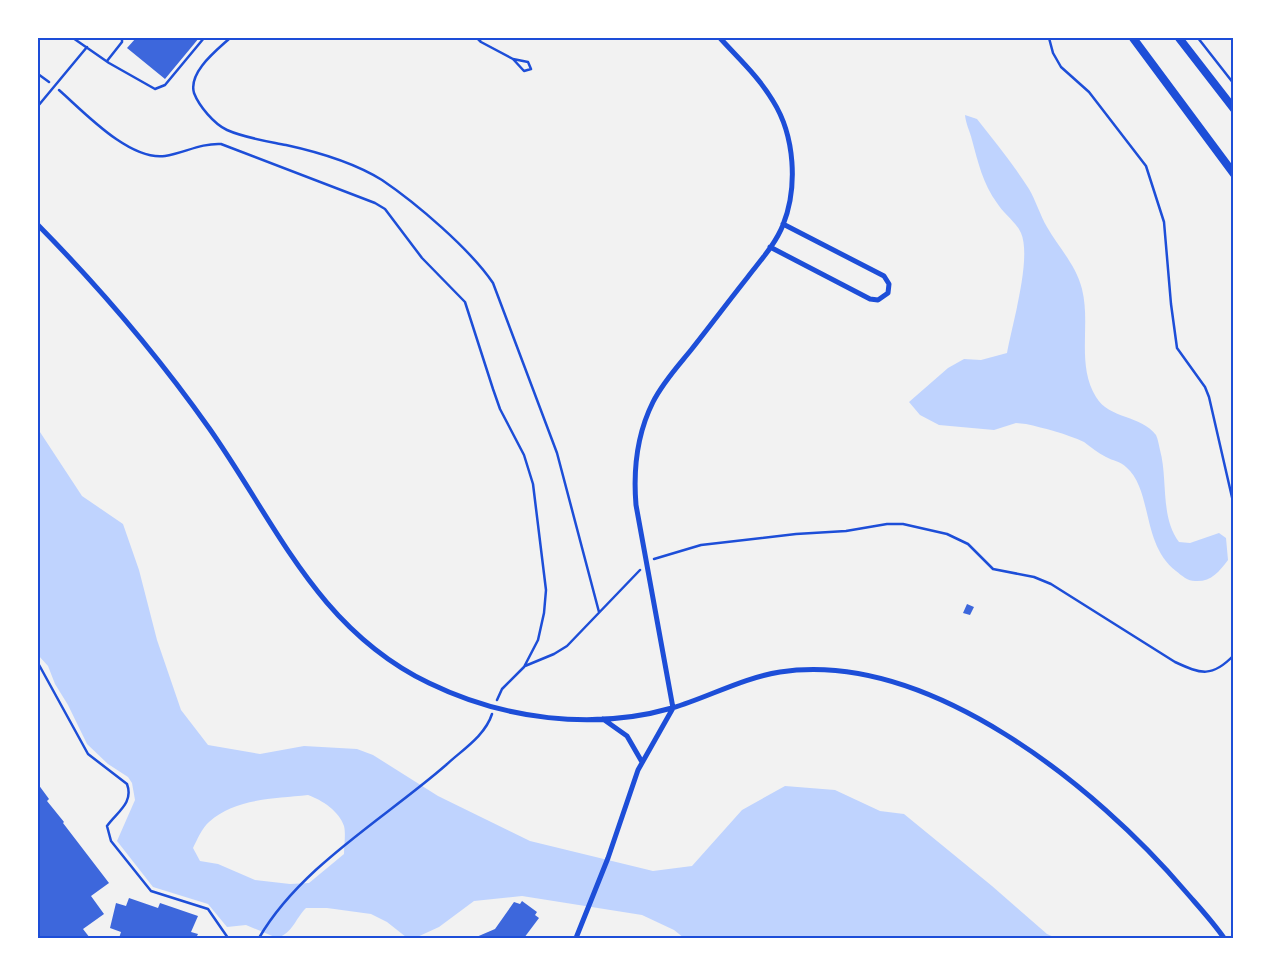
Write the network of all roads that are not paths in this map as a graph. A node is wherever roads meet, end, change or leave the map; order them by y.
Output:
1 (73, 38) edge
2 (122, 38) edge
3 (204, 38) edge
4 (720, 38) edge
5 (1133, 38) edge
6 (1179, 38) edge
7 (87, 47) junction
8 (107, 61) junction
9 (38, 106) edge
10 (1234, 109) edge
11 (1233, 172) edge
12 (783, 224) junction
13 (38, 225) edge
14 (770, 247) junction
15 (673, 708) junction
16 (603, 719) junction
17 (642, 762) junction
18 (576, 938) edge
19 (1224, 938) edge

1 - 7 lane
2 - 8 lane
3 - 8 lane
4 - 12 street
5 - 11 main road
6 - 10 main road
7 - 8 lane
7 - 9 lane
12 - 14 street
12 - 14 street
13 - 16 street
14 - 15 street
15 - 16 street
15 - 17 street
15 - 19 street
16 - 17 street
17 - 18 street

